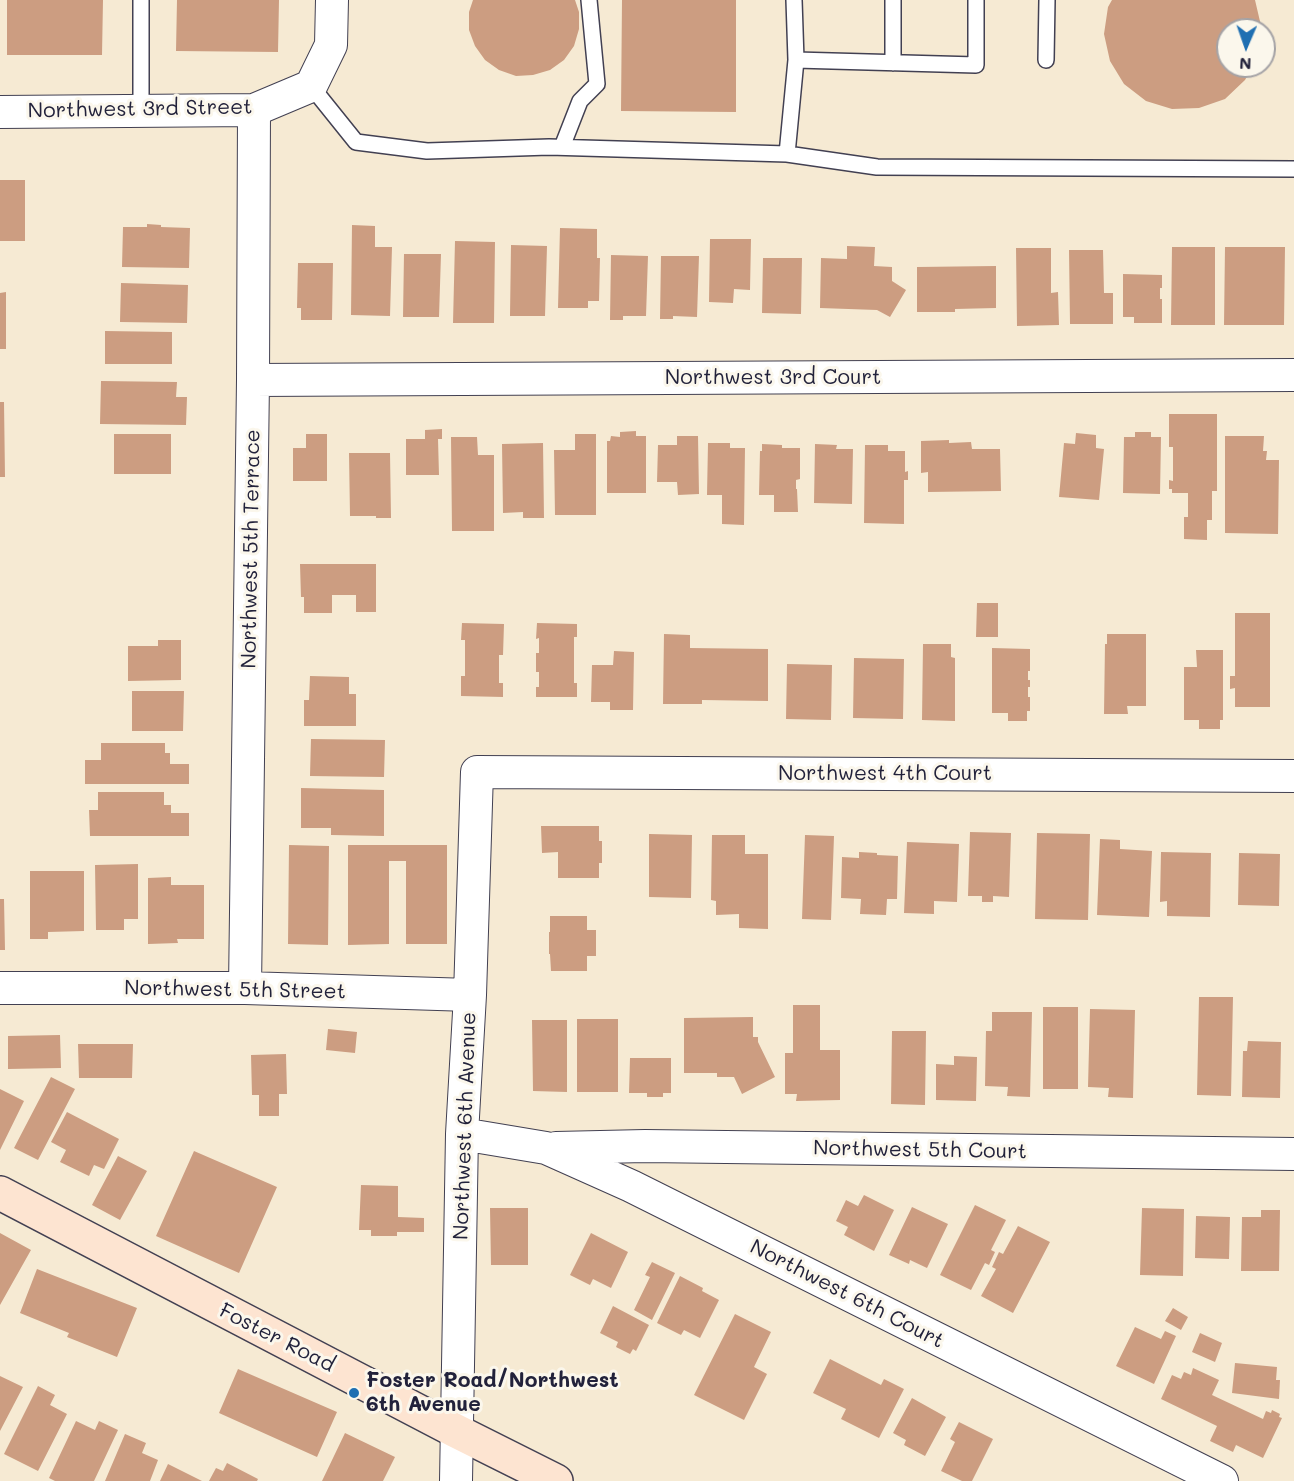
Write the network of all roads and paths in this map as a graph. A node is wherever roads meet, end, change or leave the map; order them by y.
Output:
1 (141, 0) edge
2 (332, 0) edge
3 (589, 0) edge
4 (794, 0) edge
5 (893, 0) edge
6 (976, 0) edge
7 (1047, 0) edge
8 (796, 60) junction
9 (1046, 60) dead end
10 (893, 63) junction
11 (311, 86) junction
12 (254, 110) junction
13 (141, 111) junction
14 (0, 112) edge
15 (562, 147) junction
16 (787, 154) junction
17 (1294, 170) edge
18 (1294, 375) edge
19 (253, 380) junction
20 (477, 771) joint
21 (1294, 776) edge
22 (0, 988) edge
23 (245, 988) junction
24 (470, 995) junction
25 (462, 1134) junction
26 (546, 1148) junction
27 (1294, 1154) edge
28 (0, 1193) edge
29 (456, 1431) junction
30 (456, 1481) edge
31 (556, 1481) edge
32 (1222, 1481) edge

1 - 13 lane
2 - 11 street
3 - 15 lane
4 - 8 lane
5 - 10 lane
6 - 10 lane
7 - 9 lane
8 - 10 lane
8 - 16 lane
11 - 12 street, Northwest 3rd Street
11 - 15 lane
12 - 13 street, Northwest 3rd Street
12 - 19 street, Northwest 5th Terrace
13 - 14 street, Northwest 3rd Street
15 - 16 lane
16 - 17 lane
18 - 19 street, Northwest 3rd Court
19 - 23 street, Northwest 5th Terrace
20 - 21 street, Northwest 4th Court
20 - 24 street, Northwest 6th Avenue
22 - 23 street, Northwest 5th Street
23 - 24 street, Northwest 5th Street
24 - 25 street, Northwest 6th Avenue
25 - 26 street, Northwest 6th Court
25 - 29 street, Northwest 6th Avenue
26 - 27 street, Northwest 5th Court
26 - 32 street, Northwest 6th Court
28 - 29 street, Foster Road
29 - 30 street, Northwest 6th Avenue
29 - 31 street, Foster Road

